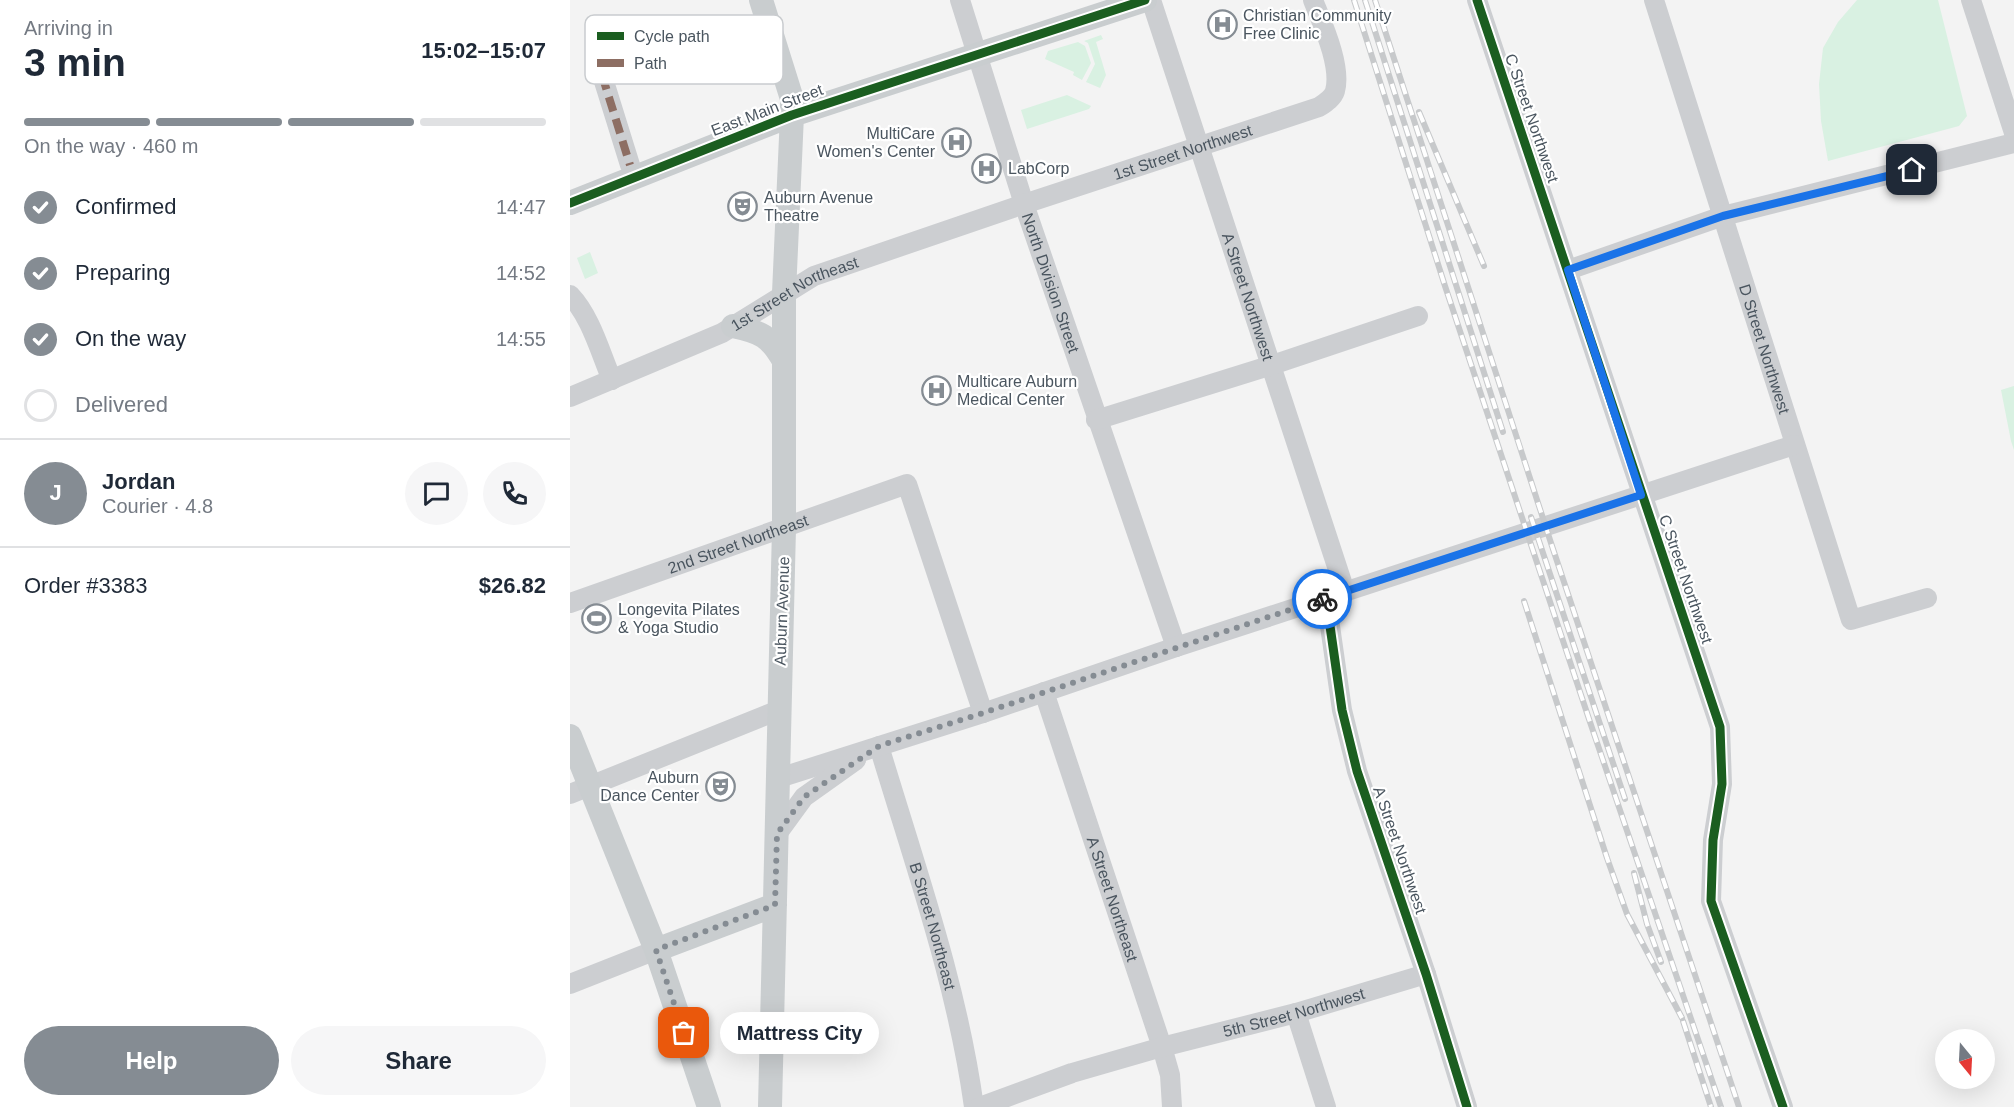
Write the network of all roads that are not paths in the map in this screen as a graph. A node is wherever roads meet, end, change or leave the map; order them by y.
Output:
1 (761, 0) edge
2 (960, 0) edge
3 (1145, 0) edge
4 (1152, 0) edge
5 (1314, 0) edge
6 (1477, 0) edge
7 (1654, 0) edge
8 (1971, 0) edge
9 (766, 15) edge
10 (978, 55) junction
11 (783, 70) edge
12 (605, 84) edge
13 (792, 115) junction
14 (2014, 133) edge
15 (2014, 143) edge
16 (1201, 147) junction
17 (630, 165) dead end
18 (570, 203) edge
19 (1024, 204) junction
20 (1723, 216) junction
21 (1568, 270) junction
22 (784, 293) junction
23 (570, 295) edge
24 (1418, 316) dead end
25 (733, 326) junction
26 (784, 361) junction
27 (1272, 365) junction
28 (612, 380) junction
29 (570, 397) edge
30 (1096, 420) junction
31 (1794, 445) junction
32 (1641, 495) junction
33 (784, 528) junction
34 (1335, 595) junction
35 (1927, 598) dead end
36 (570, 603) edge
37 (1176, 647) junction
38 (1044, 692) junction
39 (779, 710) junction
40 (983, 713) junction
41 (570, 736) edge
42 (879, 746) junction
43 (779, 778) junction
44 (580, 790) edge
45 (777, 834) junction
46 (775, 905) junction
47 (656, 950) junction
48 (1426, 974) junction
49 (570, 984) edge
50 (1296, 1013) junction
51 (1162, 1047) junction
52 (709, 1107) edge
53 (770, 1107) edge
54 (974, 1107) edge
55 (980, 1107) edge
56 (1172, 1107) edge
57 (1326, 1107) edge
58 (1467, 1107) edge
59 (1783, 1107) edge

1 - 9 main road, Auburn Avenue
2 - 10 street, North Division Street
3 - 10 main road, East Main Street
4 - 16 street, A Street Northwest
5 - 16 street, 1st Street Northwest
6 - 21 street, C Street Northwest
7 - 20 street, D Street Northwest
8 - 14 street
10 - 13 main road, East Main Street
10 - 19 street, North Division Street
11 - 13 main road, Auburn Avenue
12 - 17 street
13 - 18 main road, East Main Street
13 - 22 main road, Auburn Avenue
15 - 20 street
16 - 19 street, 1st Street Northwest
16 - 27 street, A Street Northwest
19 - 22 street, 1st Street Northeast
19 - 30 street, North Division Street
20 - 21 street
20 - 31 street, D Street Northwest
21 - 32 street, C Street Northwest
22 - 25 street, 1st Street Northeast
22 - 26 main road, Auburn Avenue
23 - 28 street
24 - 27 street
25 - 26 main road
25 - 28 street, 1st Street Northeast
26 - 33 main road, Auburn Avenue
27 - 30 street
27 - 34 street, A Street Northwest
28 - 29 street, 1st Street Northeast
30 - 37 street, North Division Street
31 - 32 street
31 - 35 street, D Street Northwest
32 - 34 street
32 - 59 street, C Street Northwest
33 - 36 street, 2nd Street Northeast
33 - 39 main road, Auburn Avenue
33 - 40 street, 2nd Street Northeast
34 - 37 street
34 - 48 street, A Street Northwest
37 - 38 street
38 - 40 street
38 - 51 street, A Street Northeast
39 - 43 main road, Auburn Avenue
39 - 44 street
40 - 42 street
41 - 44 main road
42 - 43 street
42 - 45 street
42 - 54 street, B Street Northeast
43 - 45 main road, Auburn Avenue
44 - 47 main road
45 - 46 main road, Auburn Avenue
46 - 47 main road
46 - 53 main road, Auburn Avenue
47 - 49 street
47 - 52 main road
48 - 50 street, 5th Street Northwest
48 - 58 street, A Street Northwest
50 - 51 street, 5th Street Northwest
50 - 57 street
51 - 55 street, 5th Street Northwest
51 - 56 street, A Street Northeast

